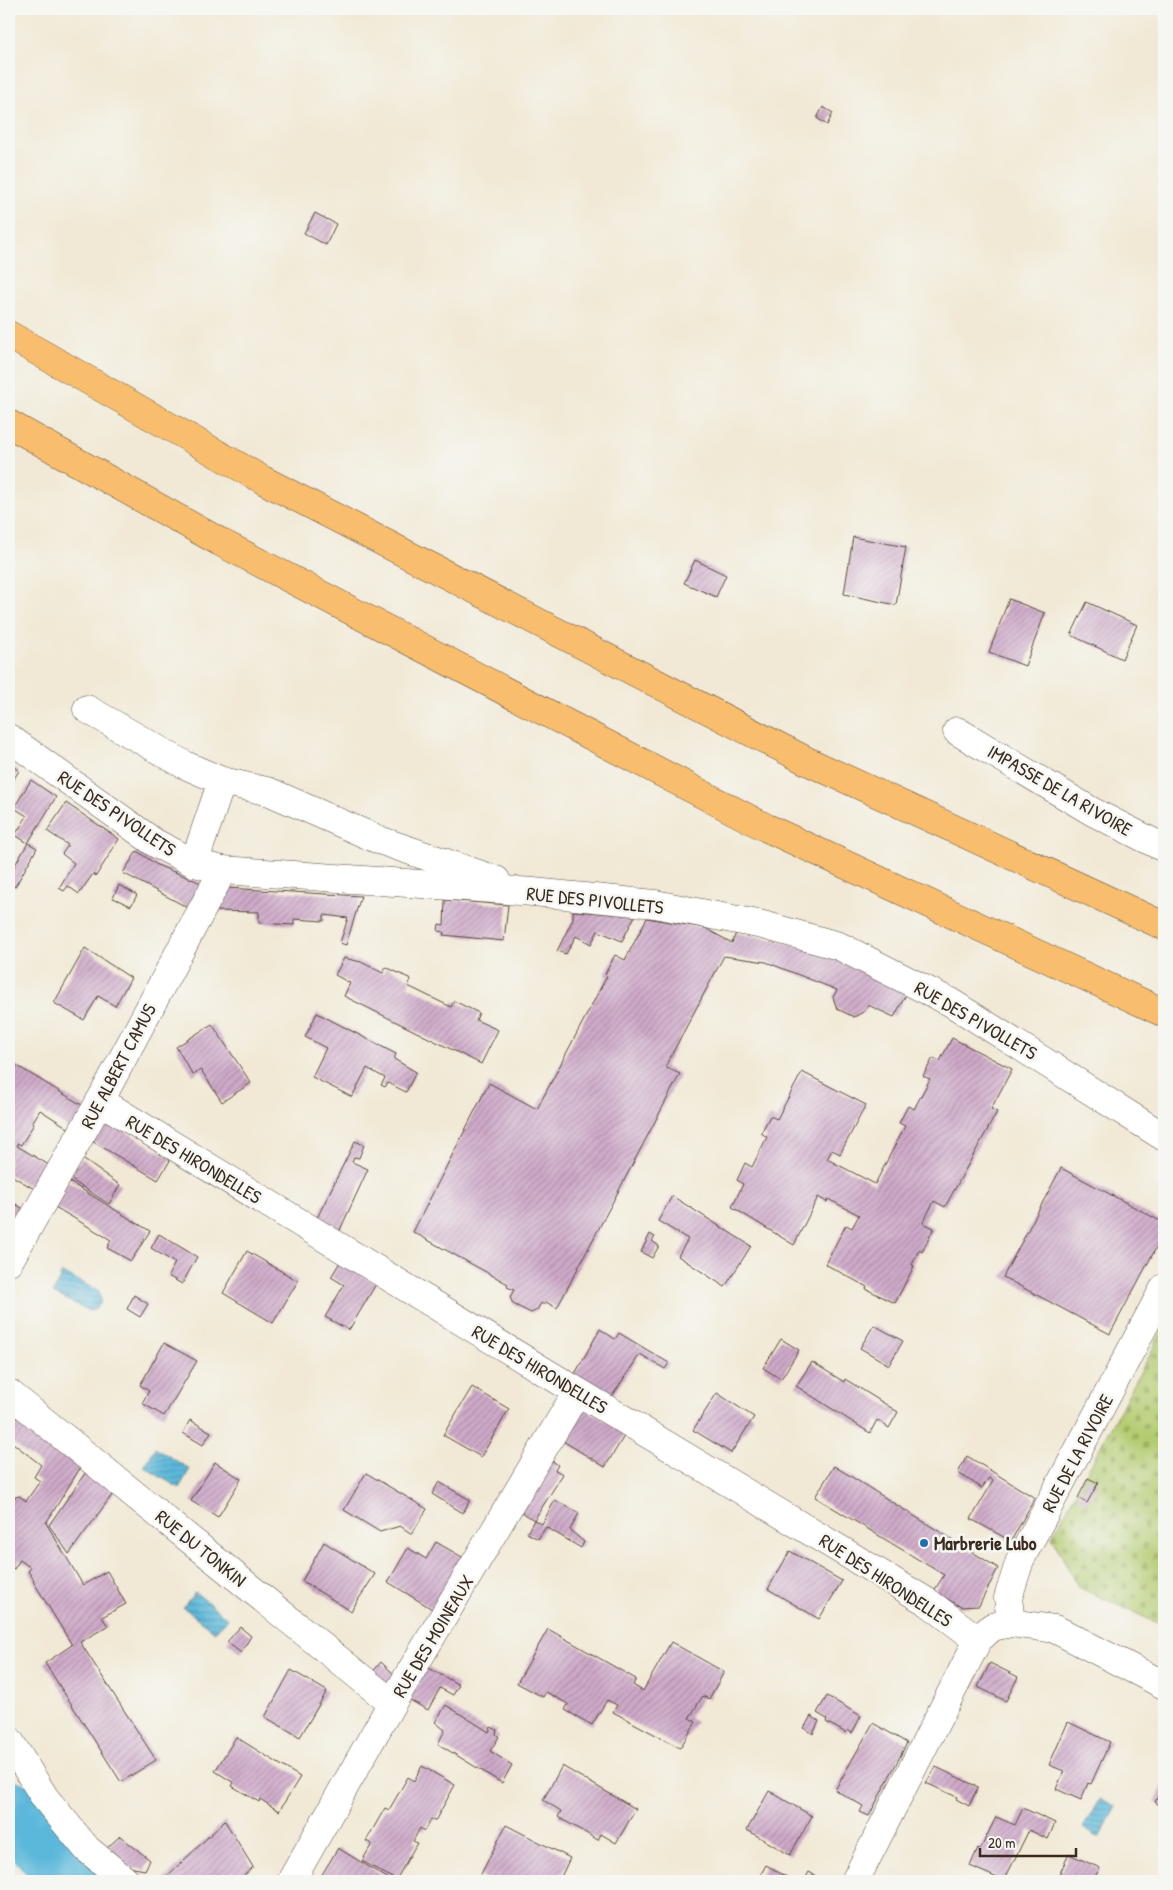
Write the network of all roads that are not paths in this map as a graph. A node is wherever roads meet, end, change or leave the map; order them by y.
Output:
1 (9, 335) edge
2 (9, 424) edge
3 (87, 709) dead end
4 (957, 730) dead end
5 (9, 738) edge
6 (222, 781) junction
7 (1164, 848) edge
8 (194, 863) junction
9 (223, 870) junction
10 (533, 892) junction
11 (1164, 926) edge
12 (1164, 1013) edge
13 (100, 1101) junction
14 (1164, 1137) edge
15 (9, 1261) edge
16 (1164, 1288) edge
17 (577, 1392) junction
18 (9, 1393) edge
19 (1011, 1623) junction
20 (978, 1640) junction
21 (1164, 1685) edge
22 (392, 1703) junction
23 (9, 1740) edge
24 (126, 1881) edge
25 (291, 1881) edge
26 (855, 1881) edge

1 - 11 highway
2 - 12 highway
3 - 6 street
4 - 7 street, IMPASSE DE LA RIVOIRE
5 - 8 street, RUE DES PIVOLLETS
6 - 8 street
6 - 10 street
8 - 9 street, RUE DES PIVOLLETS
9 - 10 street, RUE DES PIVOLLETS
9 - 13 street, RUE ALBERT CAMUS
10 - 14 street, RUE DES PIVOLLETS
13 - 15 street, RUE ALBERT CAMUS
13 - 17 street, RUE DES HIRONDELLES
16 - 19 street, RUE DE LA RIVOIRE
17 - 20 street, RUE DES HIRONDELLES
17 - 22 street, RUE DES MOINEAUX
18 - 22 street, RUE DU TONKIN
19 - 20 street
19 - 21 street
20 - 26 street
22 - 25 street, RUE DES MOINEAUX
23 - 24 street

